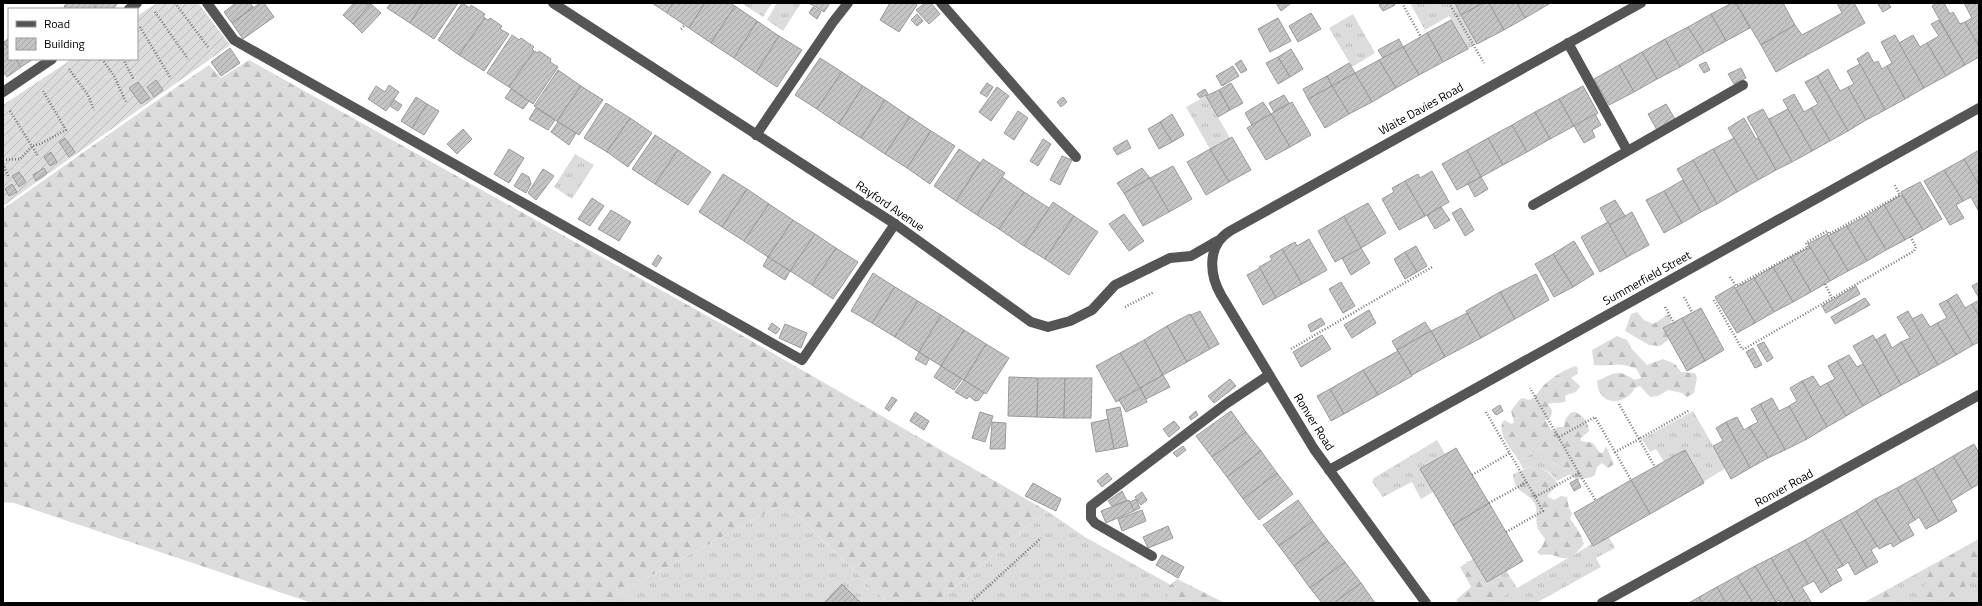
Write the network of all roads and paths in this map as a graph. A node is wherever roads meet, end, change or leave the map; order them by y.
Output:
1 (174, 3) edge
2 (207, 3) edge
3 (553, 3) edge
4 (848, 3) edge
5 (940, 3) edge
6 (1402, 3) edge
7 (1449, 3) edge
8 (1641, 3) edge
9 (153, 8) dead end
10 (138, 23) edge
11 (686, 25) dead end
12 (681, 28) dead end
13 (1421, 37) dead end
14 (1568, 43) junction
15 (208, 47) dead end
16 (188, 59) dead end
17 (51, 60) edge
18 (103, 60) edge
19 (124, 60) edge
20 (1484, 63) dead end
21 (66, 66) dead end
22 (170, 77) dead end
23 (134, 80) dead end
24 (1742, 85) dead end
25 (42, 89) dead end
26 (3, 92) edge
27 (126, 102) dead end
28 (8, 107) dead end
29 (1979, 108) edge
30 (94, 110) dead end
31 (756, 135) junction
32 (32, 146) junction
33 (1627, 150) junction
34 (38, 156) dead end
35 (1076, 157) dead end
36 (3, 160) edge
37 (3, 164) edge
38 (9, 178) dead end
39 (1894, 184) dead end
40 (1533, 205) dead end
41 (895, 224) junction
42 (1910, 236) dead end
43 (1217, 241) junction
44 (1432, 267) dead end
45 (1730, 277) dead end
46 (1824, 284) dead end
47 (1683, 296) dead end
48 (1832, 298) junction
49 (1714, 300) dead end
50 (1664, 306) dead end
51 (1692, 312) dead end
52 (1674, 323) dead end
53 (1291, 349) dead end
54 (1269, 375) junction
55 (1530, 388) dead end
56 (1979, 395) edge
57 (1619, 404) dead end
58 (1690, 410) dead end
59 (1486, 412) dead end
60 (1559, 437) junction
61 (1639, 439) junction
62 (1615, 452) junction
63 (1510, 453) junction
64 (1655, 467) dead end
65 (1329, 470) junction
66 (1579, 473) junction
67 (1472, 475) dead end
68 (1631, 480) dead end
69 (1527, 482) junction
70 (1535, 497) junction
71 (1596, 501) dead end
72 (1489, 503) dead end
73 (1506, 532) dead end
74 (1041, 538) dead end
75 (1152, 556) dead end
76 (970, 603) edge
77 (1426, 603) edge
78 (1602, 603) edge

1 - 15 path
2 - 41 street
3 - 31 street, Rayford Avenue
4 - 31 street
5 - 35 street
6 - 13 path
7 - 20 path
8 - 14 street, Waite Davies Road
9 - 16 path
10 - 22 path
11 - 12 path
14 - 33 street
14 - 43 street, Waite Davies Road
17 - 26 street
18 - 27 path
19 - 23 path
21 - 30 path
24 - 33 street
25 - 32 path
28 - 32 path
29 - 65 street, Summerfield Street
31 - 41 street, Rayford Avenue
32 - 34 path
32 - 36 path
33 - 40 street
37 - 38 path
39 - 45 path
41 - 43 street, Rayford Avenue
42 - 48 path
43 - 54 street, Ronver Road
44 - 53 path
46 - 48 path
47 - 51 path
48 - 49 path
50 - 52 path
54 - 65 street, Ronver Road
54 - 75 street
55 - 60 path
56 - 78 street, Ronver Road
57 - 61 path
58 - 61 path
59 - 63 path
60 - 62 path
60 - 66 path
61 - 62 path
61 - 64 path
62 - 68 path
63 - 67 path
63 - 69 path
65 - 77 street, Ronver Road
66 - 70 path
66 - 71 path
69 - 70 path
69 - 72 path
70 - 73 path
74 - 76 path

